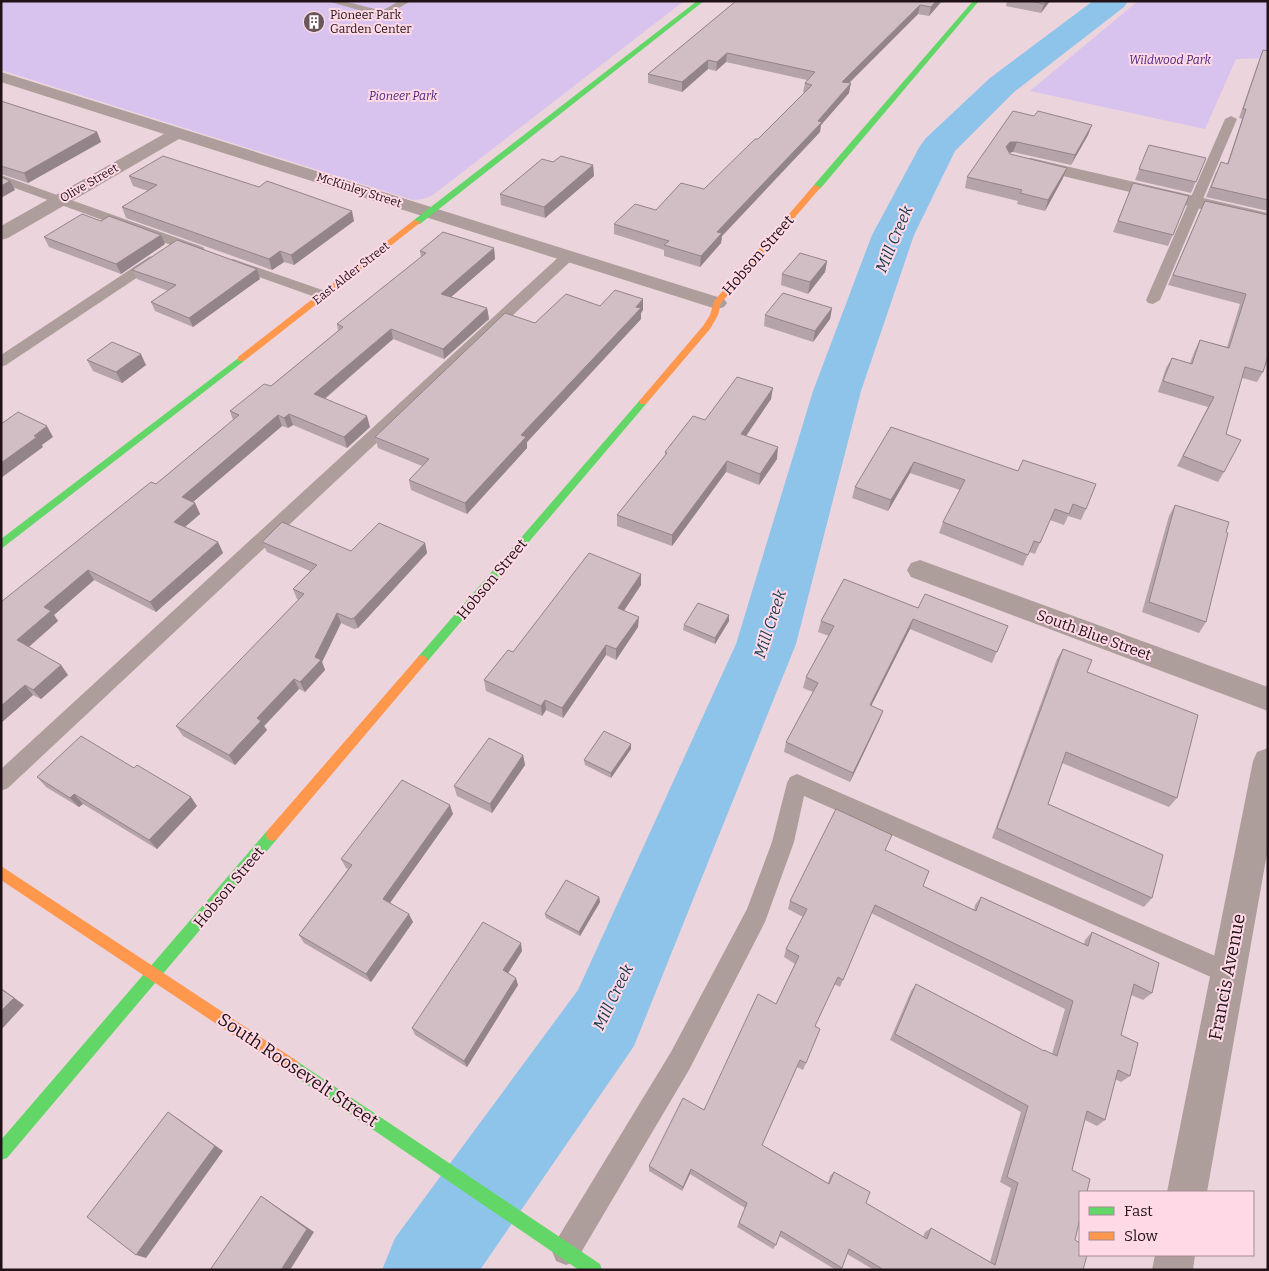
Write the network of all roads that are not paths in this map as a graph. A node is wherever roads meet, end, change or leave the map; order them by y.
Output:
1 (332, 1) edge
2 (406, 1) edge
3 (976, 1) edge
4 (699, 2) edge
5 (1, 77) edge
6 (1231, 119) dead end
7 (177, 132) junction
8 (1013, 158) edge
9 (1, 179) edge
10 (60, 200) junction
11 (1196, 202) junction
12 (429, 212) junction
13 (1268, 219) edge
14 (1, 234) edge
15 (178, 243) junction
16 (568, 256) junction
17 (323, 295) junction
18 (1153, 300) dead end
19 (717, 303) junction
20 (1, 362) edge
21 (1, 545) edge
22 (920, 570) dead end
23 (1268, 699) edge
24 (1268, 761) edge
25 (1, 782) edge
26 (1, 872) edge
27 (155, 973) junction
28 (1228, 974) junction
29 (1, 1152) edge
30 (1186, 1191) edge
31 (566, 1251) junction
32 (1175, 1256) edge
33 (594, 1270) edge
34 (1172, 1270) edge

1 - 2 lane
3 - 19 street, Hobson Street
4 - 12 street, East Alder Street
5 - 7 street, McKinley Street
6 - 11 lane
7 - 10 street, Olive Street
7 - 12 street, McKinley Street
8 - 11 street
9 - 10 lane
10 - 14 street, Olive Street
10 - 15 lane
11 - 13 street
11 - 18 lane
12 - 16 street, McKinley Street
12 - 17 street, East Alder Street
15 - 17 lane
15 - 20 lane
16 - 19 street, McKinley Street
16 - 25 lane
17 - 21 street, East Alder Street
19 - 27 street, Hobson Street
22 - 23 street, South Blue Street
24 - 28 street, Francis Avenue
26 - 27 street, South Roosevelt Street
27 - 29 street, Hobson Street
27 - 31 street, South Roosevelt Street
28 - 30 street, Francis Avenue
28 - 31 lane
31 - 33 street, South Roosevelt Street
32 - 34 street

